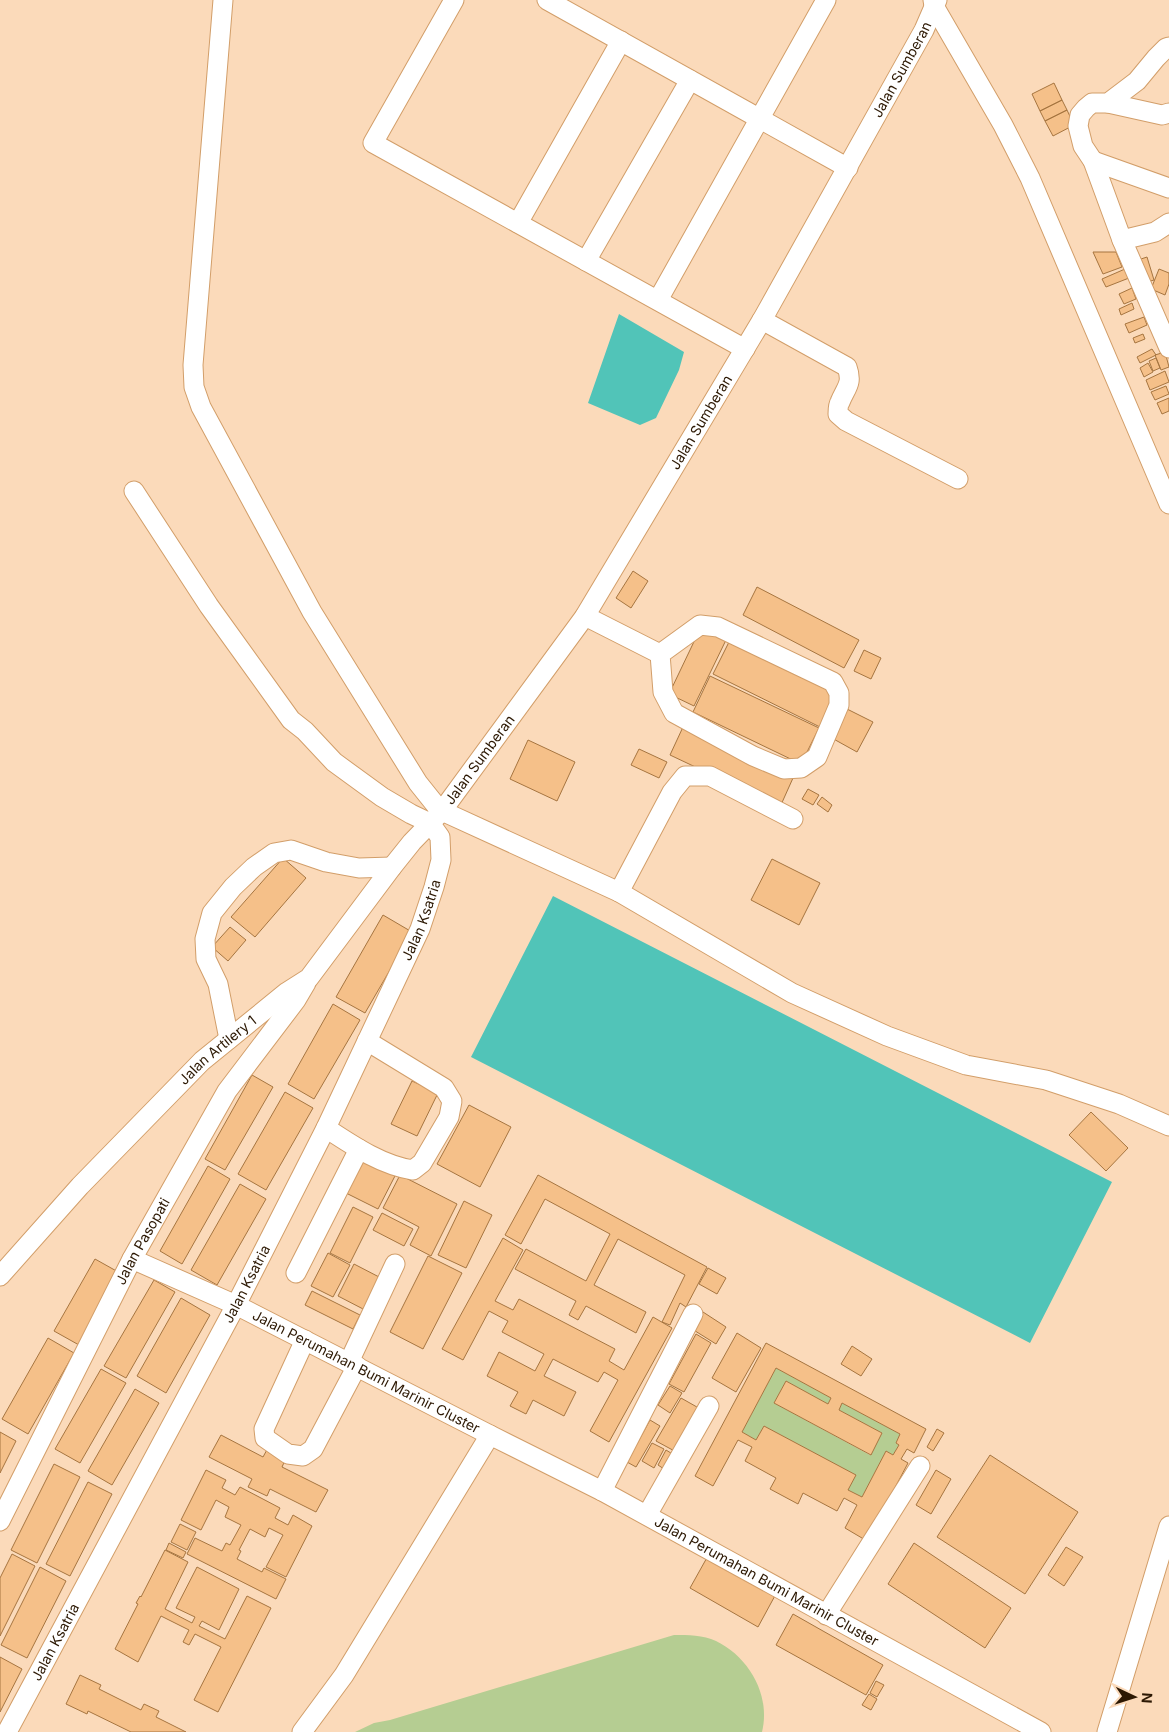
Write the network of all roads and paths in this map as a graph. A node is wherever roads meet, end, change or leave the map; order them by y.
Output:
1 (223, 0) edge
2 (454, 0) edge
3 (547, 0) edge
4 (826, 0) edge
5 (935, 2) edge
6 (621, 41) junction
7 (1169, 47) edge
8 (690, 80) junction
9 (1108, 103) junction
10 (1169, 113) edge
11 (759, 119) junction
12 (1093, 161) junction
13 (848, 168) junction
14 (1169, 188) edge
15 (518, 223) junction
16 (1169, 223) edge
17 (1122, 240) junction
18 (586, 261) junction
19 (658, 300) junction
20 (1150, 303) junction
21 (1169, 309) edge
22 (762, 320) junction
23 (1169, 348) edge
24 (746, 349) junction
25 (958, 479) dead end
26 (134, 491) dead end
27 (1169, 504) edge
28 (585, 616) junction
29 (660, 654) junction
30 (436, 817) junction
31 (793, 819) dead end
32 (392, 866) junction
33 (619, 892) junction
34 (309, 978) junction
35 (229, 1040) junction
36 (367, 1041) junction
37 (1169, 1126) edge
38 (326, 1128) junction
39 (359, 1149) junction
40 (132, 1259) junction
41 (395, 1264) dead end
42 (296, 1272) dead end
43 (0, 1276) edge
44 (236, 1305) junction
45 (693, 1314) dead end
46 (305, 1340) junction
47 (353, 1364) junction
48 (709, 1406) dead end
49 (490, 1436) junction
50 (920, 1466) dead end
51 (602, 1491) junction
52 (647, 1515) junction
53 (0, 1521) edge
54 (1169, 1526) edge
55 (826, 1615) junction
56 (7, 1732) edge
57 (302, 1732) edge
58 (1041, 1732) edge
59 (1108, 1732) edge

1 - 30 street
2 - 15 street
3 - 6 street
4 - 11 street
5 - 13 street, Jalan Sumberan
5 - 27 street
6 - 8 street
6 - 15 street
7 - 9 street
8 - 11 street
8 - 18 street
9 - 10 street
9 - 12 street
11 - 13 street
11 - 19 street
12 - 14 street
12 - 17 street
13 - 22 street, Jalan Sumberan
15 - 18 street
16 - 17 street
17 - 20 street
18 - 19 street
19 - 24 street
20 - 21 street
20 - 23 street
22 - 24 street, Jalan Sumberan
22 - 25 street
24 - 28 street, Jalan Sumberan
26 - 30 street
28 - 29 street
28 - 30 street, Jalan Sumberan
29 - 29 street
30 - 32 street, Jalan Artilery 1
30 - 33 street
30 - 36 street, Jalan Ksatria
31 - 33 street
32 - 34 street, Jalan Artilery 1
32 - 35 street
33 - 37 street
34 - 35 street, Jalan Artilery 1
34 - 40 street, Jalan Pasopati
35 - 43 street, Jalan Artilery 1
36 - 38 street, Jalan Ksatria
36 - 39 street
38 - 39 street
38 - 44 street, Jalan Ksatria
39 - 42 street
40 - 44 street, Jalan Perumahan Bumi Marinir Cluster
40 - 53 street, Jalan Pasopati
41 - 47 street
44 - 46 street, Jalan Perumahan Bumi Marinir Cluster
44 - 56 street, Jalan Ksatria
45 - 51 street
46 - 47 street, Jalan Perumahan Bumi Marinir Cluster
46 - 47 street
47 - 49 street, Jalan Perumahan Bumi Marinir Cluster
48 - 52 street
49 - 51 street, Jalan Perumahan Bumi Marinir Cluster
49 - 57 street, Jalan Perumahan Bumi Marinir Cluster
50 - 55 street
51 - 52 street, Jalan Perumahan Bumi Marinir Cluster
52 - 55 street, Jalan Perumahan Bumi Marinir Cluster
54 - 59 street
55 - 58 street, Jalan Perumahan Bumi Marinir Cluster

